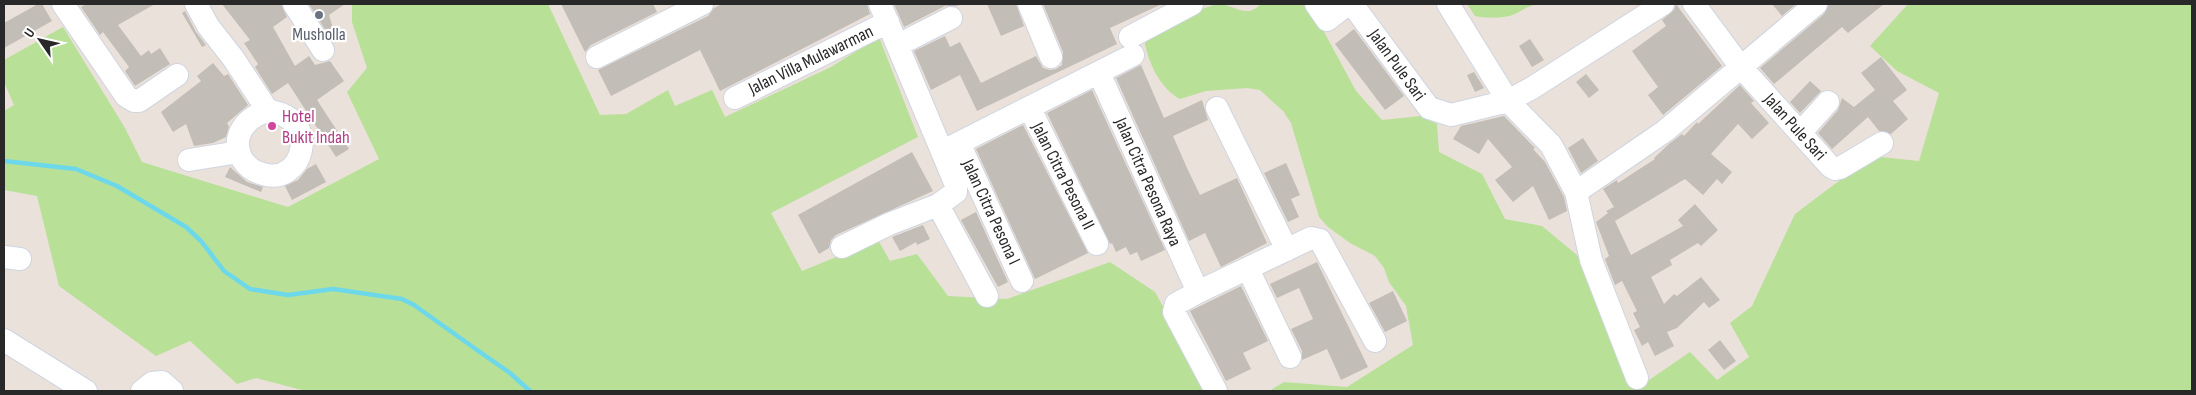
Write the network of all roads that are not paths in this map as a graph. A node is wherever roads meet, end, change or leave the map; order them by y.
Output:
1 (63, 4) edge
2 (196, 4) edge
3 (294, 4) edge
4 (702, 4) edge
5 (1029, 4) edge
6 (1192, 4) edge
7 (1316, 4) edge
8 (1348, 4) edge
9 (1352, 4) edge
10 (1448, 4) edge
11 (1663, 4) edge
12 (1694, 4) edge
13 (1816, 4) edge
14 (1165, 10) edge
15 (664, 12) edge
16 (884, 13) edge
17 (952, 18) dead end
18 (898, 45) junction
19 (323, 50) dead end
20 (597, 57) dead end
21 (1052, 57) dead end
22 (1740, 66) junction
23 (1099, 73) junction
24 (177, 74) dead end
25 (735, 98) dead end
26 (1508, 101) junction
27 (1828, 102) dead end
28 (1217, 108) dead end
29 (1030, 109) junction
30 (268, 111) junction
31 (1800, 133) junction
32 (1882, 143) dead end
33 (951, 147) junction
34 (239, 152) junction
35 (189, 160) dead end
36 (1576, 192) junction
37 (938, 205) junction
38 (1098, 244) dead end
39 (842, 247) dead end
40 (1287, 250) junction
41 (1248, 269) junction
42 (1022, 281) dead end
43 (1198, 292) junction
44 (987, 296) dead end
45 (4, 340) edge
46 (1375, 341) dead end
47 (1290, 356) dead end
48 (1637, 378) dead end
49 (86, 391) edge
50 (142, 391) edge
51 (172, 391) edge
52 (1216, 391) edge

1 - 24 street
2 - 30 street
3 - 19 street
4 - 15 street
5 - 21 street
6 - 14 street
7 - 8 street
9 - 26 street, Jalan Pule Sari
10 - 26 street
11 - 26 street, Jalan Pule Sari
12 - 22 street, Jalan Pule Sari
13 - 22 street
14 - 23 street
15 - 20 street
16 - 18 street, Jalan Villa Mulawarman
16 - 25 street, Jalan Villa Mulawarman
17 - 18 street
18 - 33 street, Jalan Villa Mulawarman
22 - 31 street, Jalan Pule Sari
22 - 36 street
23 - 29 street
23 - 43 street, Jalan Citra Pesona Raya
26 - 36 street
27 - 31 street
28 - 40 street
29 - 33 street
29 - 38 street, Jalan Citra Pesona II
30 - 34 street
30 - 34 street
31 - 32 street, Jalan Pule Sari
33 - 37 street
33 - 42 street, Jalan Citra Pesona I
34 - 35 street
36 - 48 street
37 - 39 street
37 - 44 street
40 - 41 street
40 - 46 street
41 - 43 street
41 - 47 street
43 - 52 street
45 - 49 street
50 - 51 street

